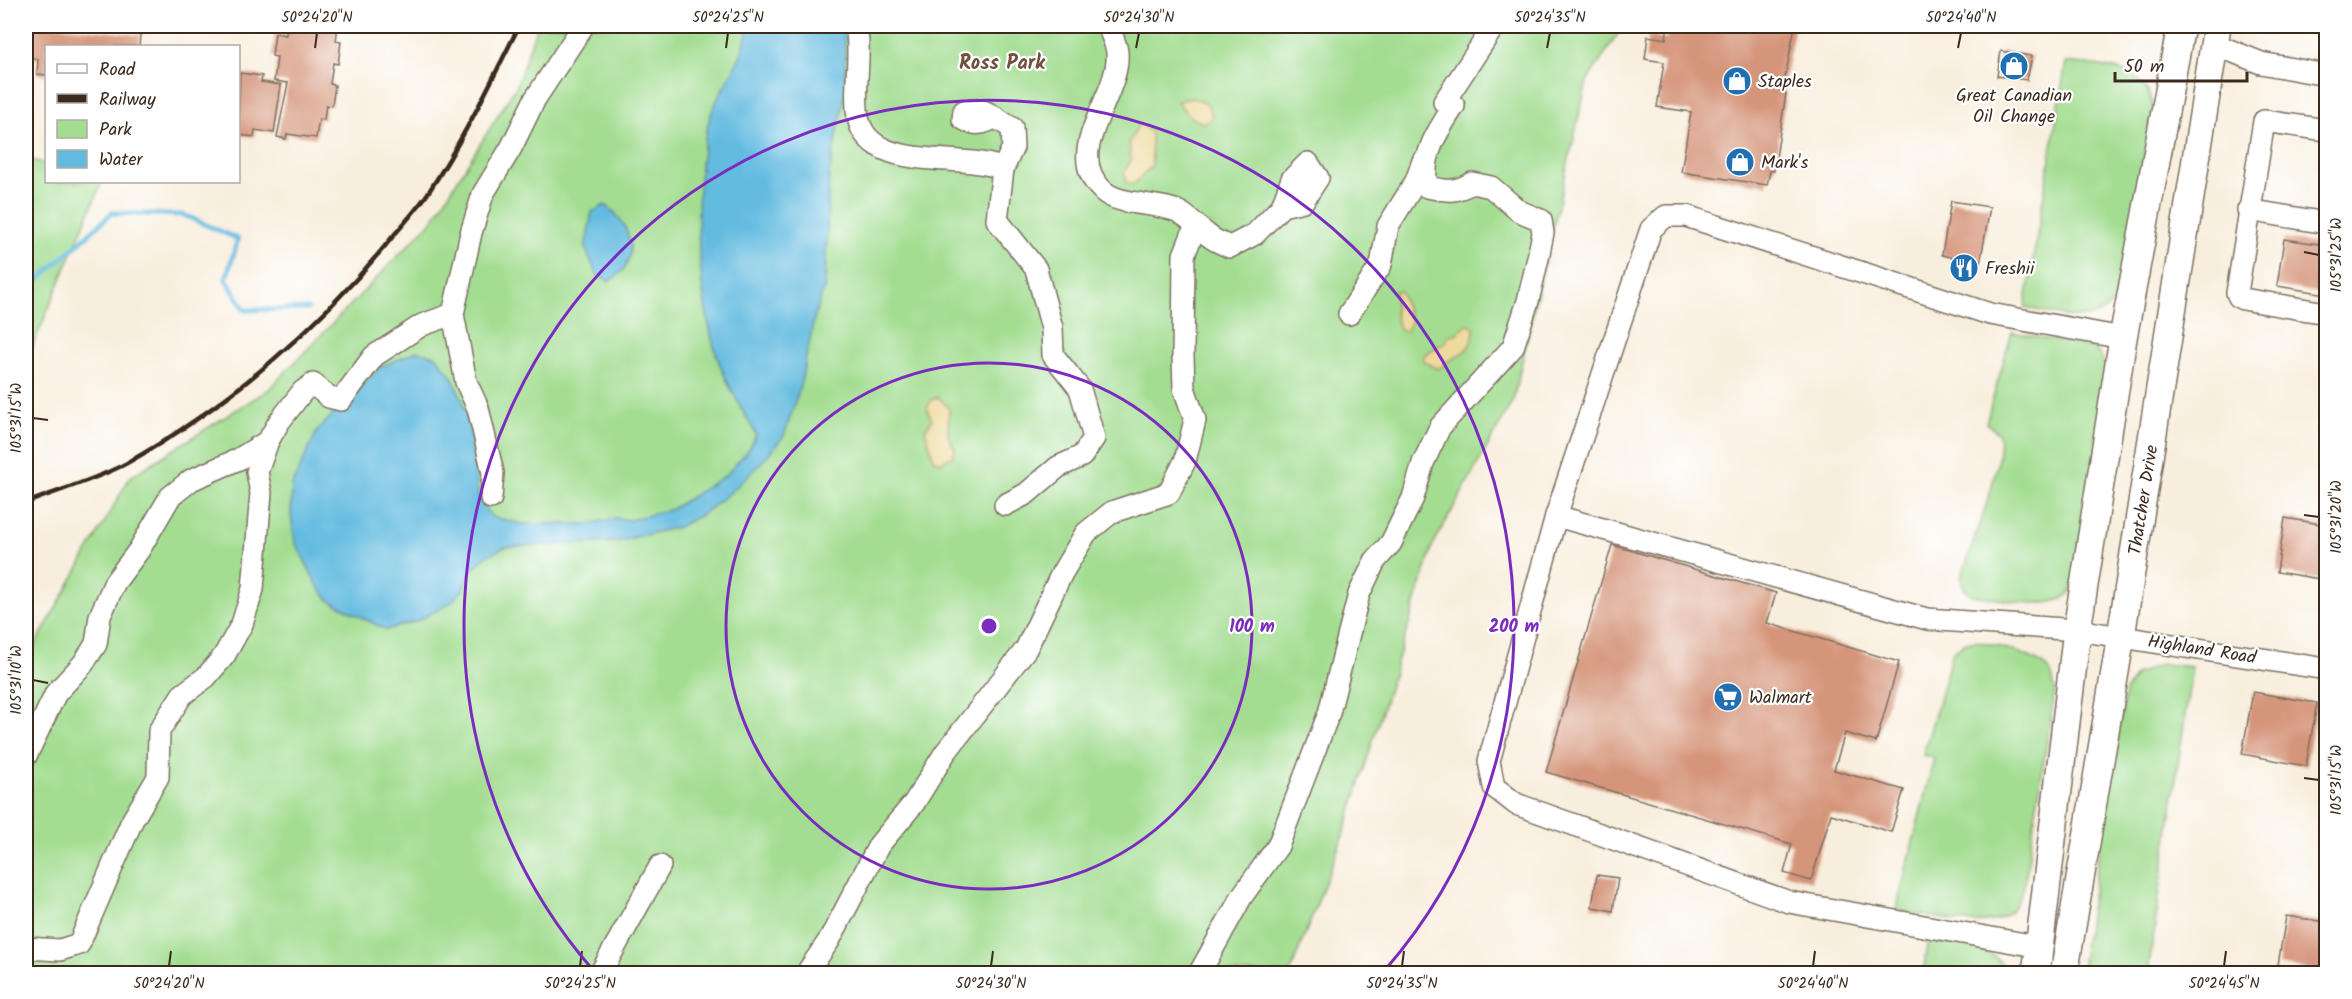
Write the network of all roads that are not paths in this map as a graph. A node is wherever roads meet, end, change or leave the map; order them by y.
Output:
1 (583, 26) edge
2 (856, 26) edge
3 (1108, 26) edge
4 (1494, 26) edge
5 (2181, 26) edge
6 (2216, 34) edge
7 (2326, 75) edge
8 (994, 118) dead end
9 (2326, 130) edge
10 (1426, 155) junction
11 (1003, 169) junction
12 (1282, 207) dead end
13 (2248, 210) junction
14 (2326, 223) edge
15 (1196, 225) junction
16 (2326, 313) edge
17 (453, 314) junction
18 (1349, 314) dead end
19 (422, 325) junction
20 (2123, 338) junction
21 (457, 346) junction
22 (268, 441) junction
23 (491, 498) dead end
24 (1005, 506) dead end
25 (1556, 516) junction
26 (2077, 630) junction
27 (2121, 636) junction
28 (2326, 669) edge
29 (26, 756) edge
30 (660, 866) dead end
31 (2041, 946) junction
32 (26, 948) edge
33 (600, 974) edge
34 (806, 974) edge
35 (1199, 974) edge
36 (2036, 974) edge
37 (2064, 974) edge

1 - 17 street
2 - 11 street
3 - 15 street
4 - 10 street
5 - 20 main road
6 - 7 street
6 - 27 main road, Thatcher Drive
8 - 11 street
9 - 13 street
10 - 18 street
10 - 35 street
11 - 24 street
12 - 15 street
13 - 14 street
13 - 16 street
15 - 34 street
17 - 19 street
17 - 21 street
19 - 21 street
19 - 22 street
20 - 25 street
20 - 26 main road
21 - 23 street
22 - 29 street
22 - 32 street
25 - 26 street, Highland Road
25 - 31 street
26 - 27 street, Highland Road
26 - 31 main road
27 - 28 street, Highland Road
27 - 37 main road, Thatcher Drive
30 - 33 street
31 - 36 main road

